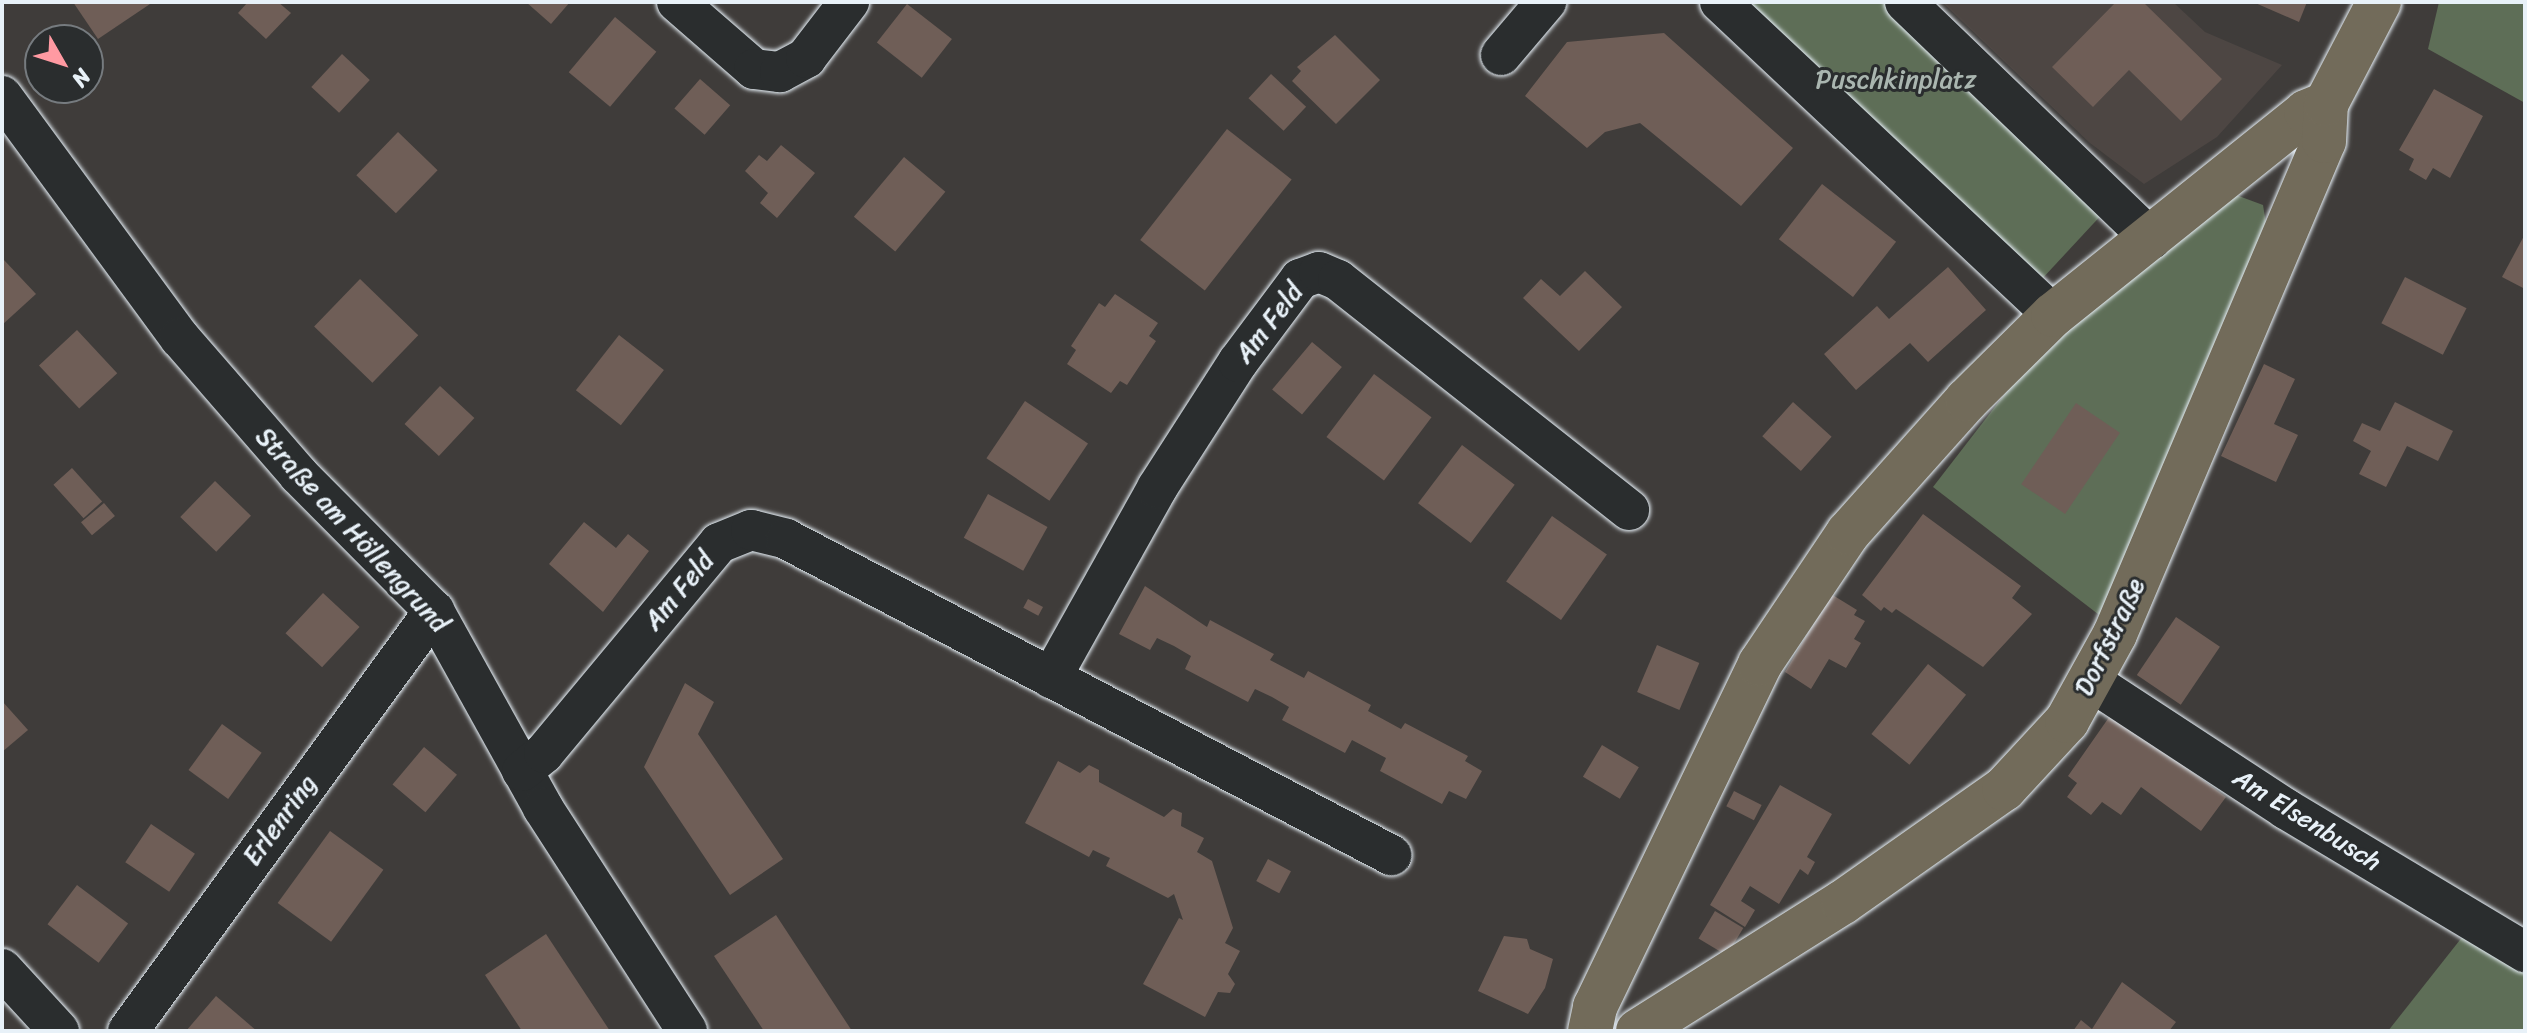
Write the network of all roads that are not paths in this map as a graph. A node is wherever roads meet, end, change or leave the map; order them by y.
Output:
1 (677, 2) edge
2 (849, 2) edge
3 (1546, 2) edge
4 (1720, 2) edge
5 (1905, 2) edge
6 (2379, 2) edge
7 (1501, 55) dead end
8 (2, 96) edge
9 (2326, 104) junction
10 (2151, 239) junction
11 (2053, 315) junction
12 (1629, 510) dead end
13 (434, 611) junction
14 (1051, 678) junction
15 (2092, 682) junction
16 (522, 771) junction
17 (1391, 855) dead end
18 (2525, 952) edge
19 (2, 969) edge
20 (59, 1031) edge
21 (128, 1031) edge
22 (687, 1031) edge
23 (1590, 1031) edge
24 (1638, 1031) edge

1 - 2 street
3 - 7 street
4 - 11 street
5 - 10 street
6 - 9 main road, Dorfstraße
8 - 13 street, Straße am Höllengrund
9 - 10 main road
9 - 15 main road, Dorfstraße
10 - 11 main road
11 - 23 main road
12 - 14 street, Am Feld
13 - 16 street, Straße am Höllengrund
13 - 21 street, Erlenring
14 - 16 street, Am Feld
14 - 17 street, Am Feld
15 - 18 street, Am Elsenbusch
15 - 24 main road, Dorfstraße
16 - 22 street, Straße am Höllengrund
19 - 20 street

